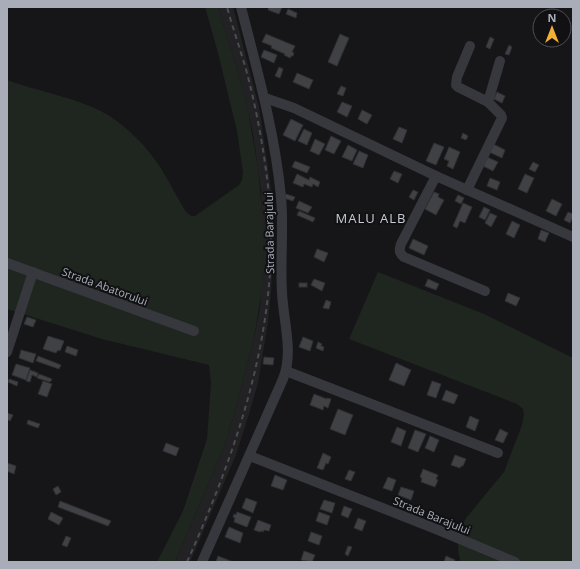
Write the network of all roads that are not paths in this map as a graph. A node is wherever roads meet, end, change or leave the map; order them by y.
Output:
1 (241, 7) edge
2 (470, 46) dead end
3 (500, 61) dead end
4 (265, 98) junction
5 (488, 102) junction
6 (436, 176) junction
7 (467, 190) junction
8 (573, 237) edge
9 (7, 263) edge
10 (33, 272) junction
11 (485, 291) dead end
12 (194, 331) dead end
13 (7, 352) edge
14 (286, 372) junction
15 (498, 453) dead end
16 (250, 456) junction
17 (202, 562) edge
18 (515, 562) edge

1 - 4 street, Strada Barajului
2 - 5 street
3 - 5 street
4 - 6 street
4 - 14 street, Strada Barajului
5 - 7 street
6 - 7 street
6 - 11 street
7 - 8 street
9 - 10 street, Strada Abatorului
10 - 12 street, Strada Abatorului
10 - 13 street
14 - 15 street
14 - 16 street, Strada Barajului
16 - 17 street, Strada Barajului
16 - 18 street, Strada Barajului

